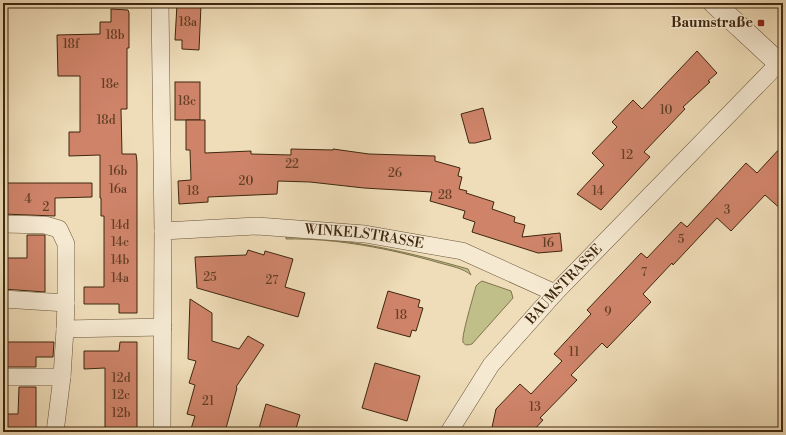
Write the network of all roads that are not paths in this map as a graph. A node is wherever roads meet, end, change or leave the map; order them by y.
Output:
1 (160, 3) edge
2 (714, 3) edge
3 (781, 65) edge
4 (3, 224) edge
5 (163, 230) junction
6 (556, 293) junction
7 (3, 300) edge
8 (66, 303) junction
9 (163, 327) junction
10 (65, 329) junction
11 (3, 377) edge
12 (62, 377) junction
13 (55, 432) edge
14 (162, 432) edge
15 (449, 432) edge

1 - 5 street
2 - 3 street
3 - 6 street, BAUMSTRASSE
4 - 8 street
5 - 6 street, WINKELSTRASSE
5 - 9 street
6 - 15 street, BAUMSTRASSE
7 - 8 street
8 - 10 street
9 - 10 street
9 - 14 street
10 - 12 street
11 - 12 street
12 - 13 street

